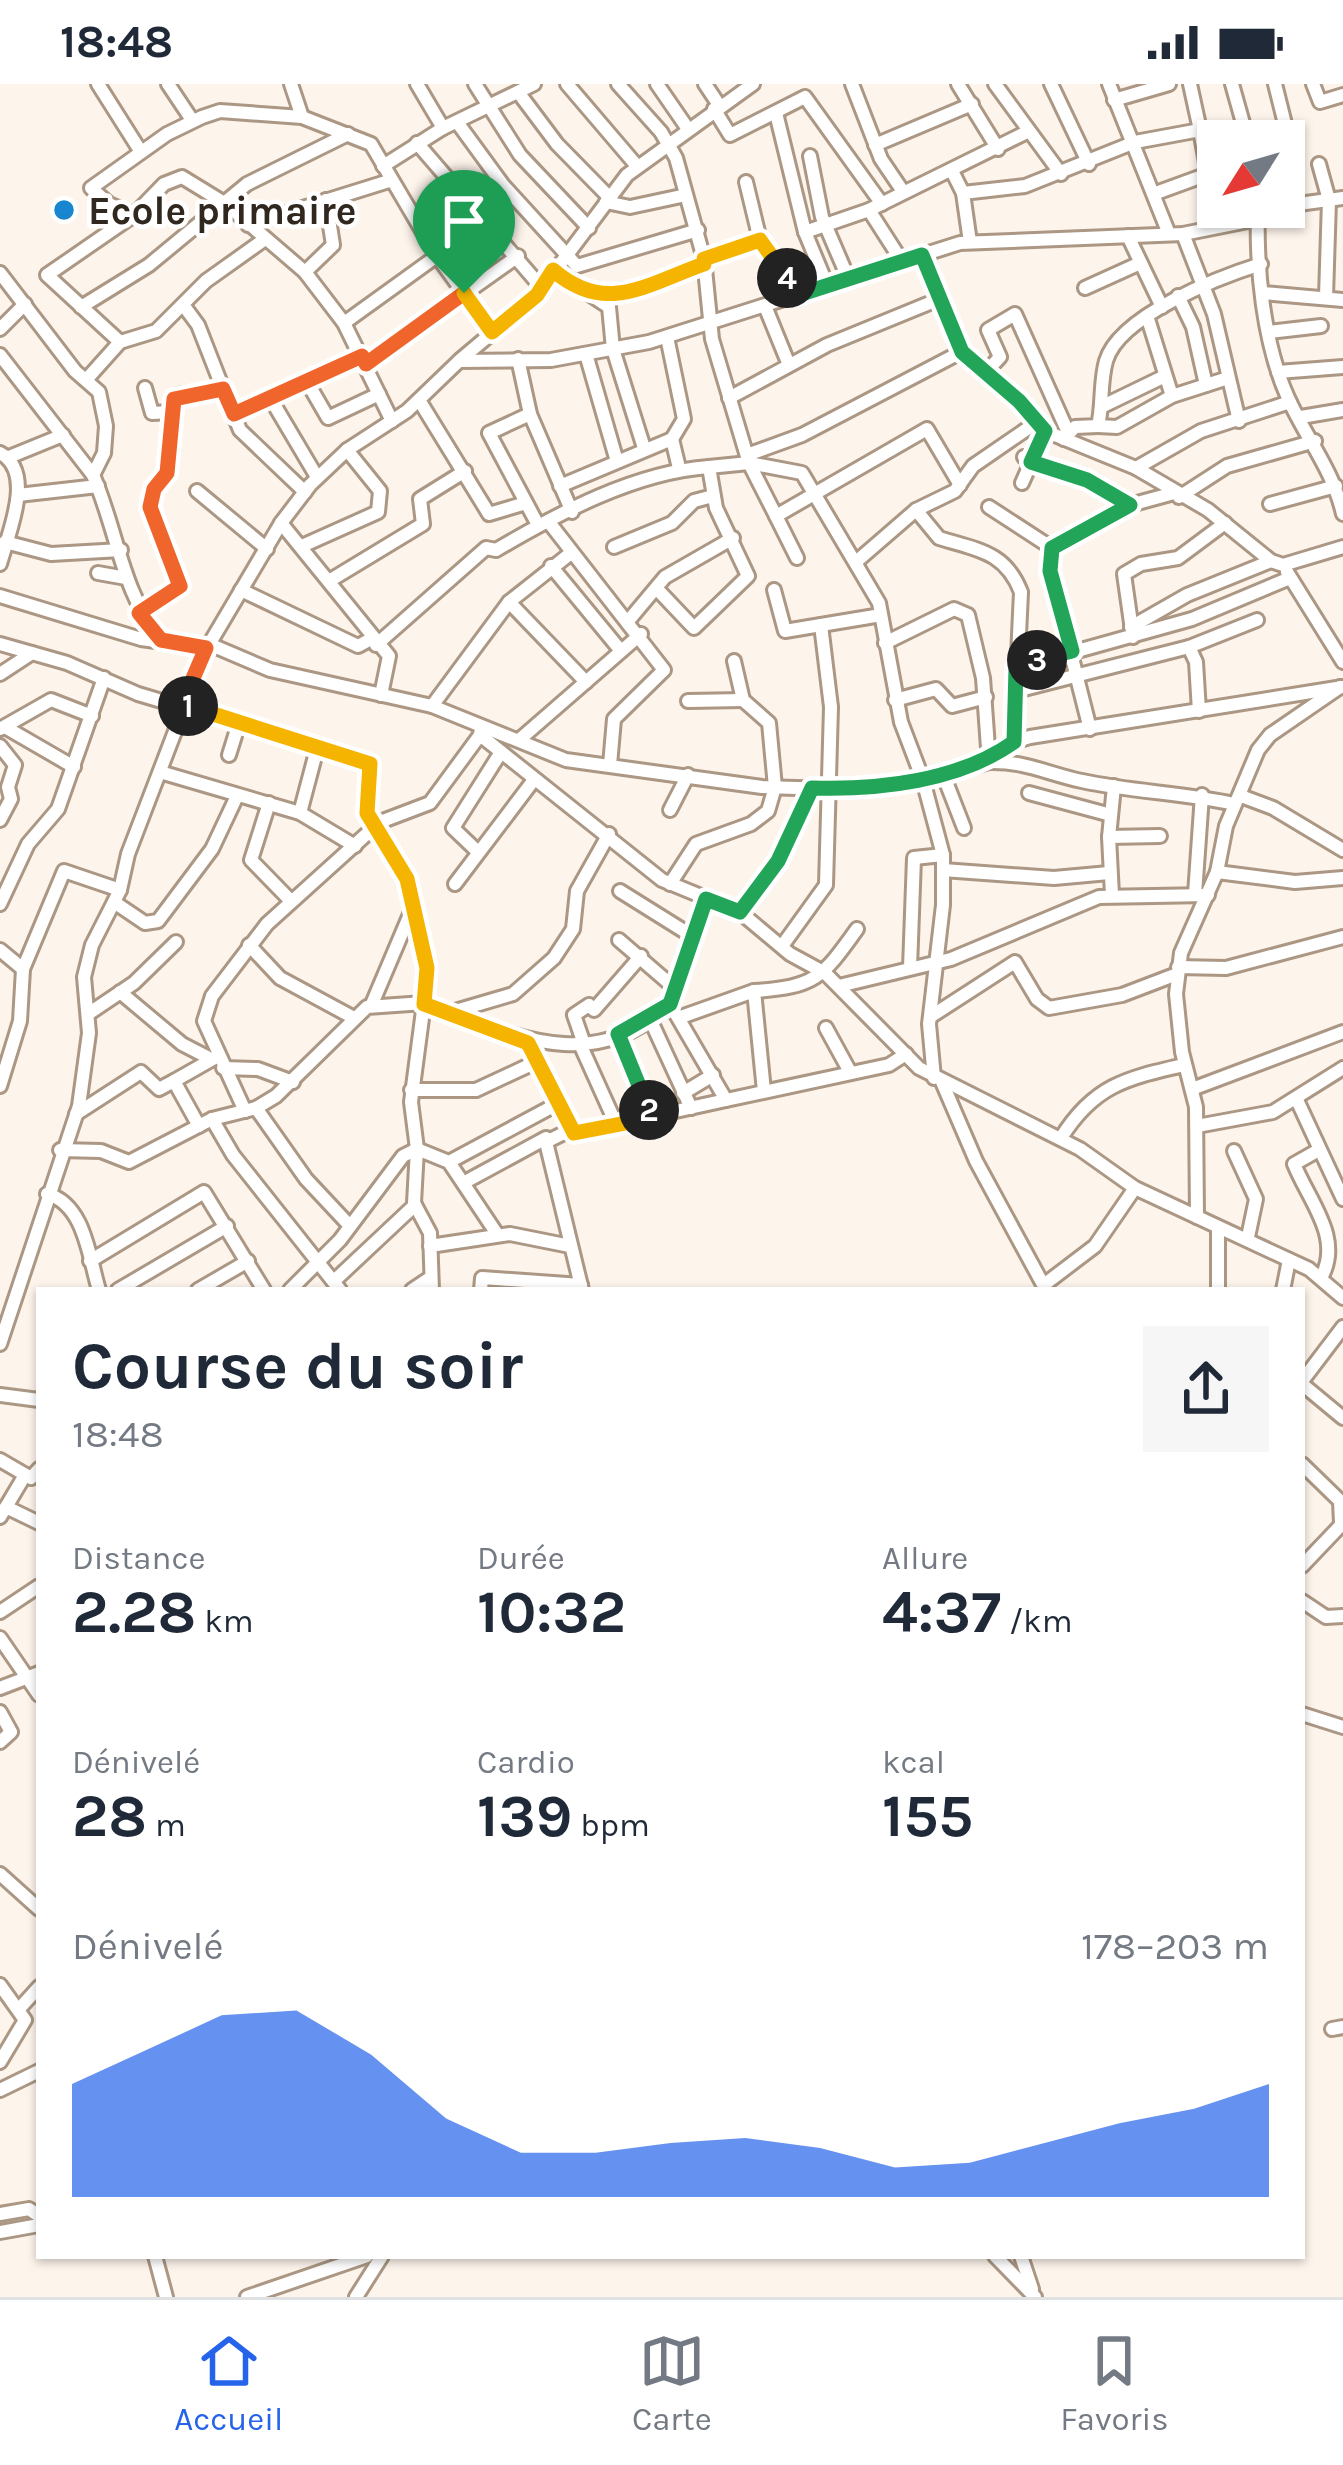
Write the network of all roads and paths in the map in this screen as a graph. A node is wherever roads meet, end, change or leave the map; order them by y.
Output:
1 (98, 84) edge
2 (168, 84) edge
3 (291, 84) edge
4 (417, 84) edge
5 (476, 84) edge
6 (567, 84) edge
7 (618, 84) edge
8 (657, 84) edge
9 (705, 84) edge
10 (753, 84) edge
11 (796, 84) edge
12 (851, 84) edge
13 (958, 84) edge
14 (995, 84) edge
15 (1052, 84) edge
16 (1109, 84) edge
17 (1169, 84) edge
18 (1190, 84) edge
19 (1232, 84) edge
20 (1275, 84) edge
21 (1312, 84) edge
22 (525, 87) edge
23 (1343, 94) edge
24 (805, 97) junction
25 (1114, 100) junction
26 (971, 104) junction
27 (488, 105) junction
28 (716, 107) junction
29 (776, 112) junction
30 (302, 117) junction
31 (192, 120) junction
32 (1198, 120) edge
33 (1242, 120) edge
34 (1284, 120) edge
35 (457, 122) junction
36 (443, 128) junction
37 (688, 129) junction
38 (1029, 131) junction
39 (1197, 131) edge
40 (348, 134) junction
41 (1135, 142) junction
42 (417, 143) junction
43 (669, 143) junction
44 (875, 145) junction
45 (998, 149) junction
46 (141, 152) junction
47 (810, 156) dead end
48 (1089, 164) junction
49 (1319, 164) dead end
50 (383, 166) junction
51 (637, 166) junction
52 (952, 171) junction
53 (1061, 174) junction
54 (1197, 177) edge
55 (389, 181) junction
56 (746, 182) dead end
57 (902, 190) junction
58 (964, 193) junction
59 (1156, 194) junction
60 (686, 195) junction
61 (608, 199) junction
62 (1336, 199) edge
63 (326, 200) junction
64 (1305, 203) edge
65 (226, 204) junction
66 (876, 207) junction
67 (134, 215) junction
68 (248, 224) junction
69 (825, 226) junction
70 (589, 228) junction
71 (1197, 228) edge
72 (1259, 228) edge
73 (698, 230) junction
74 (805, 232) junction
75 (1176, 234) junction
76 (1128, 236) junction
77 (265, 238) junction
78 (760, 240) junction
79 (970, 242) junction
80 (565, 255) junction
81 (922, 255) junction
82 (437, 256) junction
83 (518, 256) junction
84 (704, 261) junction
85 (903, 263) junction
86 (1138, 264) junction
87 (1261, 264) junction
88 (553, 270) junction
89 (305, 272) junction
90 (0, 274) edge
91 (849, 280) junction
92 (827, 285) junction
93 (1204, 286) junction
94 (542, 288) junction
95 (1085, 288) dead end
96 (1263, 292) junction
97 (464, 293) junction
98 (798, 295) junction
99 (600, 296) junction
100 (1178, 296) junction
101 (1326, 297) junction
102 (938, 300) junction
103 (1343, 300) edge
104 (25, 304) junction
105 (184, 306) junction
106 (765, 306) junction
107 (1162, 307) junction
108 (81, 308) junction
109 (1148, 319) junction
110 (711, 321) junction
111 (344, 323) junction
112 (1321, 326) dead end
113 (0, 329) edge
114 (492, 332) junction
115 (1269, 332) junction
116 (667, 337) junction
117 (120, 342) junction
118 (613, 349) junction
119 (962, 352) junction
120 (586, 354) junction
121 (0, 355) edge
122 (518, 359) junction
123 (364, 360) junction
124 (459, 361) junction
125 (789, 365) junction
126 (1343, 367) edge
127 (1279, 372) junction
128 (984, 374) junction
129 (1165, 376) junction
130 (1228, 378) junction
131 (86, 380) junction
132 (306, 380) junction
133 (1206, 386) junction
134 (145, 388) dead end
135 (223, 389) junction
136 (379, 394) junction
137 (269, 396) junction
138 (1172, 396) junction
139 (730, 398) junction
140 (419, 400) junction
141 (1290, 403) junction
142 (1101, 406) junction
143 (1343, 410) edge
144 (172, 412) junction
145 (234, 414) junction
146 (530, 415) junction
147 (1300, 417) junction
148 (392, 421) junction
149 (1239, 421) junction
150 (1098, 426) junction
151 (1041, 427) junction
152 (63, 435) junction
153 (1066, 435) junction
154 (672, 439) junction
155 (1315, 441) junction
156 (644, 448) junction
157 (347, 450) junction
158 (4, 455) edge
159 (616, 458) junction
160 (748, 459) junction
161 (1028, 460) junction
162 (709, 467) junction
163 (1136, 468) junction
164 (679, 469) junction
165 (465, 471) junction
166 (317, 477) junction
167 (96, 481) junction
168 (1022, 483) dead end
169 (960, 485) junction
170 (560, 486) junction
171 (816, 490) junction
172 (197, 491) dead end
173 (305, 492) junction
174 (1339, 492) edge
175 (18, 495) junction
176 (1176, 495) junction
177 (713, 496) junction
178 (526, 503) junction
179 (1270, 504) dead end
180 (1130, 505) junction
181 (989, 507) dead end
182 (916, 510) junction
183 (6, 512) edge
184 (572, 512) junction
185 (1343, 514) edge
186 (776, 515) junction
187 (280, 523) junction
188 (543, 523) junction
189 (1226, 523) junction
190 (733, 538) junction
191 (5, 542) junction
192 (302, 546) junction
193 (1343, 547) edge
194 (614, 548) dead end
195 (1052, 548) junction
196 (267, 549) junction
197 (122, 550) junction
198 (571, 554) junction
199 (796, 559) dead end
200 (857, 562) junction
201 (0, 564) edge
202 (551, 566) junction
203 (1282, 568) junction
204 (98, 572) dead end
205 (126, 578) junction
206 (329, 580) junction
207 (657, 589) junction
208 (241, 590) junction
209 (774, 590) dead end
210 (0, 596) edge
211 (509, 602) junction
212 (139, 613) junction
213 (881, 615) junction
214 (629, 620) junction
215 (1257, 620) dead end
216 (820, 625) junction
217 (1132, 632) junction
218 (641, 634) junction
219 (161, 640) junction
220 (373, 642) junction
221 (885, 643) junction
222 (0, 644) edge
223 (208, 646) junction
224 (1189, 647) junction
225 (621, 651) junction
226 (1072, 651) junction
227 (32, 653) junction
228 (734, 661) dead end
229 (1343, 662) edge
230 (1016, 668) junction
231 (1078, 673) junction
232 (0, 674) edge
233 (104, 678) junction
234 (586, 682) junction
235 (1342, 687) edge
236 (1016, 691) junction
237 (381, 695) junction
238 (986, 698) junction
239 (743, 700) junction
240 (896, 700) junction
241 (688, 701) dead end
242 (182, 704) junction
243 (432, 706) junction
244 (1199, 711) junction
245 (92, 716) junction
246 (239, 723) junction
247 (2, 728) edge
248 (1090, 729) junction
249 (480, 731) junction
250 (519, 740) junction
251 (1014, 742) junction
252 (318, 745) junction
253 (0, 746) edge
254 (501, 752) junction
255 (230, 755) dead end
256 (989, 762) junction
257 (610, 765) junction
258 (74, 767) junction
259 (160, 772) junction
260 (943, 775) junction
261 (688, 776) junction
262 (923, 780) junction
263 (533, 781) junction
264 (1114, 786) junction
265 (775, 787) junction
266 (812, 788) junction
267 (831, 789) junction
268 (1030, 793) dead end
269 (1202, 795) junction
270 (237, 796) junction
271 (1238, 800) junction
272 (269, 803) junction
273 (670, 810) dead end
274 (300, 813) junction
275 (1111, 815) junction
276 (0, 820) edge
277 (375, 827) junction
278 (964, 828) dead end
279 (609, 834) junction
280 (1160, 836) dead end
281 (1108, 837) junction
282 (355, 846) junction
283 (1343, 850) edge
284 (477, 851) junction
285 (943, 862) junction
286 (1217, 872) junction
287 (1109, 873) junction
288 (1343, 878) edge
289 (455, 884) dead end
290 (670, 884) junction
291 (620, 891) dead end
292 (1202, 895) junction
293 (117, 896) junction
294 (1112, 896) junction
295 (706, 899) junction
296 (290, 900) junction
297 (0, 904) edge
298 (410, 912) junction
299 (740, 912) junction
300 (857, 929) dead end
301 (692, 936) junction
302 (1343, 938) edge
303 (620, 940) dead end
304 (176, 942) dead end
305 (249, 945) junction
306 (782, 946) junction
307 (0, 950) edge
308 (641, 956) junction
309 (935, 963) junction
310 (910, 968) junction
311 (23, 969) junction
312 (1177, 970) junction
313 (825, 974) junction
314 (838, 986) junction
315 (754, 991) junction
316 (120, 992) junction
317 (674, 997) junction
318 (372, 1004) junction
319 (424, 1004) junction
320 (594, 1010) junction
321 (451, 1012) junction
322 (88, 1014) junction
323 (681, 1017) junction
324 (930, 1017) junction
325 (354, 1018) junction
326 (650, 1019) junction
327 (826, 1028) dead end
328 (1343, 1032) edge
329 (613, 1035) junction
330 (528, 1043) junction
331 (582, 1044) junction
332 (5, 1054) edge
333 (906, 1054) junction
334 (217, 1061) junction
335 (536, 1062) junction
336 (1184, 1065) junction
337 (1343, 1068) edge
338 (849, 1070) junction
339 (713, 1075) junction
340 (938, 1080) junction
341 (175, 1082) junction
342 (292, 1082) junction
343 (0, 1086) edge
344 (1192, 1089) junction
345 (412, 1090) junction
346 (764, 1090) junction
347 (683, 1093) junction
348 (726, 1100) junction
349 (1297, 1100) junction
350 (556, 1104) junction
351 (691, 1108) junction
352 (250, 1110) junction
353 (75, 1115) junction
354 (652, 1118) junction
355 (205, 1122) junction
356 (617, 1126) junction
357 (1197, 1126) junction
358 (572, 1129) junction
359 (546, 1138) junction
360 (1061, 1138) junction
361 (417, 1149) junction
362 (60, 1150) junction
363 (1234, 1151) dead end
364 (1317, 1151) junction
365 (449, 1162) junction
366 (465, 1181) junction
367 (1136, 1188) junction
368 (47, 1194) junction
369 (1343, 1199) edge
370 (415, 1205) junction
371 (1197, 1217) junction
372 (227, 1226) junction
373 (350, 1226) junction
374 (1218, 1228) junction
375 (496, 1234) junction
376 (1248, 1237) junction
377 (430, 1246) junction
378 (570, 1246) junction
379 (1289, 1260) junction
380 (90, 1261) junction
381 (248, 1261) junction
382 (318, 1261) junction
383 (1321, 1278) junction
384 (431, 1284) edge
385 (337, 1286) edge
386 (98, 1287) edge
387 (123, 1287) edge
388 (203, 1287) edge
389 (262, 1287) edge
390 (293, 1287) edge
391 (481, 1287) edge
392 (571, 1287) edge
393 (581, 1287) edge
394 (1045, 1287) edge
395 (1218, 1287) edge
396 (1284, 1287) edge
397 (1343, 1298) edge
398 (1343, 1327) edge
399 (0, 1345) edge
400 (1305, 1378) edge
401 (1305, 1385) edge
402 (0, 1395) edge
403 (36, 1400) edge
404 (1343, 1418) edge
405 (0, 1460) edge
406 (1305, 1466) edge
407 (32, 1472) edge
408 (3, 1512) edge
409 (36, 1522) edge
410 (1342, 1523) edge
411 (1305, 1563) edge
412 (36, 1588) edge
413 (1305, 1603) edge
414 (0, 1612) edge
415 (1343, 1616) edge
416 (0, 1638) edge
417 (33, 1674) edge
418 (0, 1688) edge
419 (0, 1712) edge
420 (1305, 1715) edge
421 (1343, 1726) edge
422 (0, 1742) edge
423 (0, 1874) edge
424 (36, 1906) edge
425 (0, 1985) edge
426 (36, 1990) edge
427 (19, 2009) junction
428 (0, 2062) edge
429 (36, 2072) edge
430 (0, 2090) edge
431 (0, 2214) edge
432 (36, 2219) edge
433 (36, 2222) edge
434 (2, 2235) edge
435 (156, 2259) edge
436 (358, 2259) edge
437 (380, 2259) edge
438 (998, 2259) edge
439 (1022, 2259) edge
440 (166, 2297) edge
441 (247, 2297) edge
442 (356, 2297) edge
443 (1035, 2297) edge

1 - 46 street
2 - 31 street
3 - 30 street
4 - 36 street
5 - 27 street
6 - 51 street
7 - 43 street
8 - 37 street
9 - 28 street
10 - 28 street
11 - 24 street
12 - 44 street
13 - 26 street
14 - 38 street
15 - 48 street
16 - 25 street
17 - 25 street
18 - 32 street
19 - 33 street
20 - 34 street
21 - 23 street
22 - 27 street
22 - 61 street
24 - 29 street
24 - 66 street
25 - 41 street
26 - 44 street
26 - 45 street
27 - 35 street
27 - 70 street
28 - 29 street
28 - 37 street
29 - 74 street
30 - 31 street
30 - 40 street
31 - 46 street
35 - 36 street
35 - 80 street
36 - 42 street
37 - 43 street
38 - 45 street
38 - 53 street
39 - 41 street
40 - 50 street
40 - 65 street
41 - 48 street
41 - 59 street
42 - 50 street
42 - 83 street
43 - 51 street
43 - 60 street
44 - 57 street
45 - 52 street
46 - 67 street
47 - 69 street
48 - 53 street
49 - 62 street
50 - 55 street
51 - 61 street
52 - 57 street
52 - 58 street
53 - 58 street
54 - 59 street
55 - 63 street
55 - 82 street
56 - 78 street
57 - 66 street
58 - 79 street
59 - 75 street
60 - 61 street
60 - 73 street
61 - 70 street
62 - 64 street
62 - 101 street
63 - 68 street
63 - 89 street
65 - 67 street
65 - 68 street
65 - 108 street
66 - 69 street
66 - 85 street
67 - 108 street
68 - 77 street
69 - 74 street
69 - 91 street
70 - 80 street
71 - 75 street
72 - 87 street
73 - 80 street
73 - 84 street
74 - 92 street
75 - 76 street
75 - 93 street
76 - 79 street
76 - 86 street
77 - 89 street
77 - 105 street
78 - 84 street
78 - 98 street
79 - 81 street
80 - 88 street
81 - 85 street
81 - 102 street
82 - 97 street
82 - 111 street
83 - 94 street
83 - 97 street
84 - 99 street
84 - 110 street
85 - 91 street
86 - 95 street
86 - 107 street
87 - 93 street
87 - 96 street
88 - 94 street
88 - 99 street
89 - 111 street
90 - 104 street
91 - 92 street
92 - 98 street
93 - 100 street
93 - 130 street
94 - 114 street
96 - 101 street
96 - 115 street
97 - 114 street
97 - 123 street
98 - 106 street
99 - 118 street
100 - 107 street
100 - 133 street
101 - 103 street
102 - 119 street
102 - 125 street
104 - 113 street
104 - 131 street
105 - 117 street
105 - 135 street
106 - 110 street
106 - 125 street
107 - 109 street
108 - 117 street
109 - 129 street
109 - 142 street
110 - 116 street
110 - 139 street
111 - 123 street
112 - 115 street
114 - 124 street
115 - 127 street
116 - 118 street
116 - 154 street
117 - 131 street
118 - 120 street
118 - 156 street
119 - 128 street
119 - 160 street
120 - 122 street
120 - 159 street
121 - 152 street
122 - 124 street
122 - 146 street
123 - 132 street
123 - 136 street
124 - 140 street
125 - 139 street
126 - 127 street
127 - 141 street
128 - 151 street
128 - 153 street
129 - 138 street
129 - 142 street
130 - 133 street
130 - 149 street
131 - 167 street
132 - 136 street
132 - 137 street
133 - 138 street
134 - 144 street
135 - 144 street
135 - 145 street
136 - 148 street
137 - 145 street
137 - 166 street
138 - 150 street
139 - 160 street
140 - 148 street
140 - 165 street
141 - 147 street
141 - 149 street
142 - 150 street
143 - 147 street
144 - 212 street
145 - 173 street
146 - 170 street
146 - 178 street
147 - 155 street
148 - 157 street
149 - 163 street
150 - 153 street
151 - 153 street
151 - 161 street
151 - 169 street
152 - 158 street
152 - 167 street
153 - 163 street
154 - 156 street
154 - 164 street
155 - 174 street
155 - 176 street
156 - 159 street
157 - 166 street
157 - 192 street
158 - 175 street
159 - 170 street
160 - 162 street
160 - 171 street
160 - 186 street
161 - 168 street
161 - 180 street
162 - 164 street
162 - 177 street
163 - 176 street
164 - 184 street
165 - 178 street
165 - 206 street
166 - 173 street
167 - 175 street
167 - 197 street
169 - 171 street
169 - 182 street
170 - 184 street
171 - 186 street
171 - 200 street
172 - 196 street
173 - 187 street
174 - 179 street
174 - 185 street
175 - 183 street
176 - 180 street
176 - 189 street
177 - 190 street
177 - 194 street
178 - 188 street
180 - 195 street
181 - 195 street
182 - 200 street
182 - 230 street
183 - 191 street
184 - 188 street
186 - 199 street
187 - 192 street
187 - 196 street
188 - 198 street
188 - 220 street
189 - 203 street
189 - 217 street
190 - 207 street
190 - 207 street
191 - 197 street
191 - 201 street
192 - 206 street
193 - 203 street
195 - 226 street
196 - 208 street
197 - 205 street
198 - 202 street
198 - 214 street
200 - 213 street
202 - 211 street
202 - 225 street
203 - 217 street
203 - 217 street
203 - 229 street
204 - 205 street
205 - 212 street
206 - 220 street
207 - 214 street
208 - 220 street
208 - 223 street
209 - 216 street
210 - 219 street
211 - 234 street
211 - 243 street
212 - 219 street
213 - 216 street
213 - 221 street
214 - 218 street
215 - 224 street
216 - 267 street
217 - 226 street
218 - 225 street
218 - 257 street
219 - 223 street
220 - 237 street
221 - 238 street
221 - 240 street
222 - 227 street
223 - 237 street
223 - 242 street
224 - 231 street
224 - 244 street
225 - 234 street
226 - 230 street
226 - 231 street
227 - 232 street
227 - 233 street
228 - 239 street
230 - 236 street
231 - 236 street
231 - 248 street
233 - 242 street
233 - 245 street
234 - 250 street
235 - 244 street
235 - 271 street
236 - 251 street
237 - 243 street
238 - 240 street
238 - 256 street
239 - 241 street
239 - 265 street
240 - 262 street
242 - 246 street
242 - 259 street
243 - 249 street
244 - 248 street
245 - 247 street
245 - 258 street
246 - 252 street
246 - 255 street
247 - 258 street
248 - 251 street
249 - 250 street
249 - 254 street
249 - 277 street
250 - 257 street
251 - 256 street
252 - 274 street
252 - 277 street
253 - 276 street
254 - 263 street
254 - 284 street
256 - 260 street
256 - 264 street
257 - 261 street
258 - 297 street
259 - 270 street
259 - 293 street
260 - 262 street
260 - 278 street
261 - 265 street
261 - 273 street
262 - 267 street
262 - 285 street
263 - 279 street
263 - 284 street
264 - 269 street
264 - 275 street
265 - 266 street
265 - 290 street
266 - 267 street
266 - 299 street
267 - 306 street
268 - 275 street
269 - 271 street
269 - 292 street
270 - 272 street
270 - 293 street
271 - 283 street
271 - 286 street
272 - 274 street
272 - 296 street
274 - 282 street
275 - 281 street
277 - 282 street
277 - 298 street
279 - 290 street
279 - 321 street
280 - 281 street
281 - 287 street
282 - 296 street
284 - 289 street
285 - 287 street
285 - 309 street
285 - 310 street
286 - 288 street
286 - 292 street
287 - 294 street
290 - 295 street
291 - 301 street
292 - 294 street
292 - 312 street
293 - 311 street
293 - 322 street
294 - 309 street
295 - 299 street
295 - 301 street
296 - 305 street
298 - 318 street
298 - 319 street
299 - 306 street
300 - 313 street
301 - 317 street
302 - 312 street
303 - 308 street
304 - 316 street
305 - 325 street
305 - 334 street
306 - 313 street
307 - 311 street
308 - 317 street
308 - 320 street
309 - 310 street
309 - 324 street
310 - 314 street
311 - 332 street
312 - 324 street
312 - 336 street
313 - 314 street
313 - 315 street
314 - 333 street
315 - 323 street
315 - 346 street
316 - 322 street
316 - 334 street
317 - 323 street
317 - 326 street
318 - 319 street
318 - 325 street
319 - 321 street
319 - 345 street
320 - 329 street
320 - 331 street
321 - 330 street
322 - 353 street
323 - 339 street
324 - 340 street
325 - 342 street
326 - 329 street
326 - 347 street
327 - 338 street
328 - 344 street
329 - 331 street
329 - 354 street
330 - 331 street
330 - 335 street
331 - 356 street
332 - 343 street
333 - 338 street
333 - 340 street
334 - 341 street
334 - 342 street
334 - 352 street
335 - 345 street
335 - 350 street
336 - 344 street
336 - 360 street
337 - 349 street
338 - 346 street
339 - 347 street
339 - 348 street
340 - 360 street
340 - 394 street
341 - 353 street
341 - 355 street
342 - 352 street
344 - 357 street
345 - 361 street
346 - 348 street
347 - 351 street
348 - 351 street
349 - 357 street
349 - 364 street
350 - 358 street
350 - 365 street
351 - 354 street
352 - 355 street
352 - 373 street
353 - 362 street
354 - 356 street
355 - 362 street
355 - 382 street
356 - 358 street
357 - 371 street
358 - 359 street
359 - 366 street
359 - 378 street
360 - 367 street
361 - 365 street
361 - 370 street
361 - 373 street
362 - 368 street
363 - 376 street
364 - 369 street
364 - 383 street
365 - 366 street
366 - 375 street
367 - 371 street
367 - 394 street
368 - 380 street
368 - 399 street
370 - 377 street
370 - 385 street
371 - 374 street
372 - 380 street
372 - 381 street
372 - 387 street
373 - 382 street
374 - 376 street
374 - 395 street
375 - 377 street
375 - 378 street
376 - 379 street
377 - 384 street
378 - 393 street
379 - 383 street
379 - 396 street
380 - 386 street
381 - 388 street
381 - 389 street
382 - 385 street
382 - 390 street
383 - 397 street
391 - 392 street
398 - 400 street
401 - 404 street
402 - 403 street
405 - 407 street
406 - 410 street
407 - 408 street
408 - 409 street
410 - 411 street
412 - 414 street
413 - 415 street
416 - 417 street
417 - 418 street
419 - 422 street
420 - 421 street
423 - 424 street
425 - 427 street
426 - 427 street
427 - 428 street
429 - 430 street
431 - 432 street
433 - 434 street
435 - 440 street
436 - 441 street
437 - 442 street
438 - 443 street
439 - 443 street

